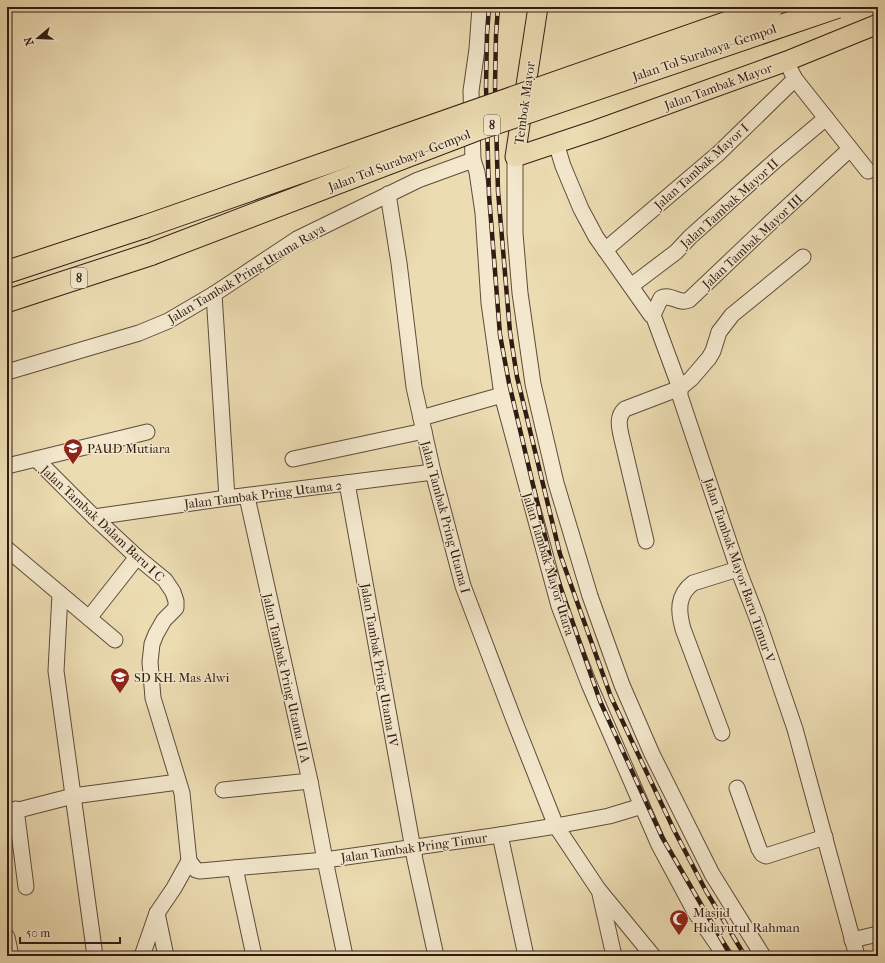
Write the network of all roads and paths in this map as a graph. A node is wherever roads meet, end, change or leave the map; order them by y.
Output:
1 (480, 7) edge
2 (538, 7) edge
3 (772, 7) edge
4 (837, 7) edge
5 (878, 24) edge
6 (787, 61) junction
7 (795, 79) junction
8 (826, 118) junction
9 (556, 144) junction
10 (850, 149) junction
11 (515, 157) junction
12 (473, 160) junction
13 (868, 171) dead end
14 (388, 194) junction
15 (605, 250) junction
16 (803, 257) dead end
17 (7, 272) edge
18 (631, 286) junction
19 (214, 294) junction
20 (7, 301) edge
21 (653, 315) junction
22 (7, 372) edge
23 (680, 388) junction
24 (502, 395) junction
25 (422, 424) junction
26 (147, 432) dead end
27 (36, 459) junction
28 (294, 459) dead end
29 (7, 466) edge
30 (433, 472) junction
31 (347, 483) junction
32 (247, 497) junction
33 (227, 498) junction
34 (94, 517) junction
35 (646, 541) dead end
36 (7, 550) edge
37 (137, 558) junction
38 (738, 569) junction
39 (60, 594) junction
40 (89, 618) junction
41 (115, 640) dead end
42 (722, 733) dead end
43 (310, 781) junction
44 (178, 782) junction
45 (737, 788) dead end
46 (223, 790) dead end
47 (73, 796) junction
48 (642, 806) junction
49 (12, 811) edge
50 (556, 826) junction
51 (500, 835) junction
52 (825, 837) junction
53 (413, 848) junction
54 (325, 860) junction
55 (189, 861) junction
56 (235, 868) junction
57 (26, 887) dead end
58 (598, 890) junction
59 (157, 913) junction
60 (878, 934) edge
61 (7, 936) edge
62 (852, 940) junction
63 (9, 955) edge
64 (95, 956) edge
65 (142, 956) edge
66 (166, 956) edge
67 (254, 956) edge
68 (345, 956) edge
69 (436, 956) edge
70 (526, 956) edge
71 (614, 956) edge
72 (653, 956) edge
73 (725, 956) edge
74 (763, 956) edge
75 (857, 956) edge

1 - 12 street
2 - 11 main road, Tembok Mayor
3 - 17 highway, Jalan Tol Surabaya–Gempol / 8, bridge
4 - 20 highway, Jalan Tol Surabaya–Gempol / 8, bridge
5 - 6 main road, Jalan Tambak Mayor
6 - 7 street
6 - 9 main road, Jalan Tambak Mayor
7 - 8 street
7 - 15 street, Jalan Tambak Mayor I
8 - 10 street
8 - 18 street, Jalan Tambak Mayor II
9 - 11 main road, Tembok Mayor
9 - 15 street, Jalan Tambak Mayor Baru Timur V
10 - 13 street
10 - 21 street, Jalan Tambak Mayor III
11 - 74 street
12 - 14 street, Jalan Tambak Pring Utama Raya
12 - 24 street, Jalan Tambak Mayor Utara
14 - 19 street, Jalan Tambak Pring Utama Raya
14 - 25 street, Jalan Tambak Pring Utama I
15 - 18 street, Jalan Tambak Mayor Baru Timur V
16 - 23 street
18 - 21 street, Jalan Tambak Mayor Baru Timur V
19 - 22 street, Jalan Tambak Pring Utama Raya
19 - 33 street
21 - 23 street, Jalan Tambak Mayor Baru Timur V
23 - 35 street
23 - 38 street, Jalan Tambak Mayor Baru Timur V
24 - 25 street
24 - 48 street, Jalan Tambak Mayor Utara
25 - 28 street
25 - 30 street, Jalan Tambak Pring Utama I
26 - 27 street
27 - 29 street
27 - 34 street, Jalan Tambak Dalam Baru I C
30 - 31 street, Jalan Tambak Pring Utama 2
30 - 50 street, Jalan Tambak Pring Utama I
31 - 32 street, Jalan Tambak Pring Utama 2
31 - 53 street, Jalan Tambak Pring Utama IV
32 - 33 street, Jalan Tambak Pring Utama 2
32 - 43 street, Jalan Tambak Pring Utama II A
33 - 34 street, Jalan Tambak Pring Utama 2
34 - 37 street, Jalan Tambak Dalam Baru I C
36 - 39 street
37 - 40 street
37 - 44 street, Jalan Tambak Dalam Baru I C
38 - 42 street
38 - 52 street, Jalan Tambak Mayor Baru Timur V
39 - 40 street
39 - 47 street
40 - 41 street
43 - 46 street
43 - 54 street, Jalan Tambak Pring Utama II A
44 - 47 street
44 - 55 street, Jalan Tambak Dalam Baru I C
45 - 52 street
47 - 49 street
47 - 64 street
48 - 50 street, Jalan Tambak Pring Timur
48 - 73 street, Jalan Tambak Mayor Utara
49 - 57 street
50 - 51 street, Jalan Tambak Pring Timur
50 - 58 street, Jalan Tambak Pring Utama I
51 - 53 street, Jalan Tambak Pring Timur
51 - 70 street
52 - 62 street, Jalan Tambak Mayor Baru Timur V
53 - 54 street, Jalan Tambak Pring Timur
53 - 69 street, Jalan Tambak Pring Utama IV
54 - 56 street, Jalan Tambak Pring Timur
54 - 68 street, Jalan Tambak Pring Utama II A
55 - 56 street, Jalan Tambak Pring Timur
55 - 59 street
56 - 67 street
58 - 71 street
58 - 72 street
59 - 65 street
59 - 66 street
60 - 62 street
61 - 63 street
62 - 75 street, Jalan Tambak Mayor Baru Timur V

